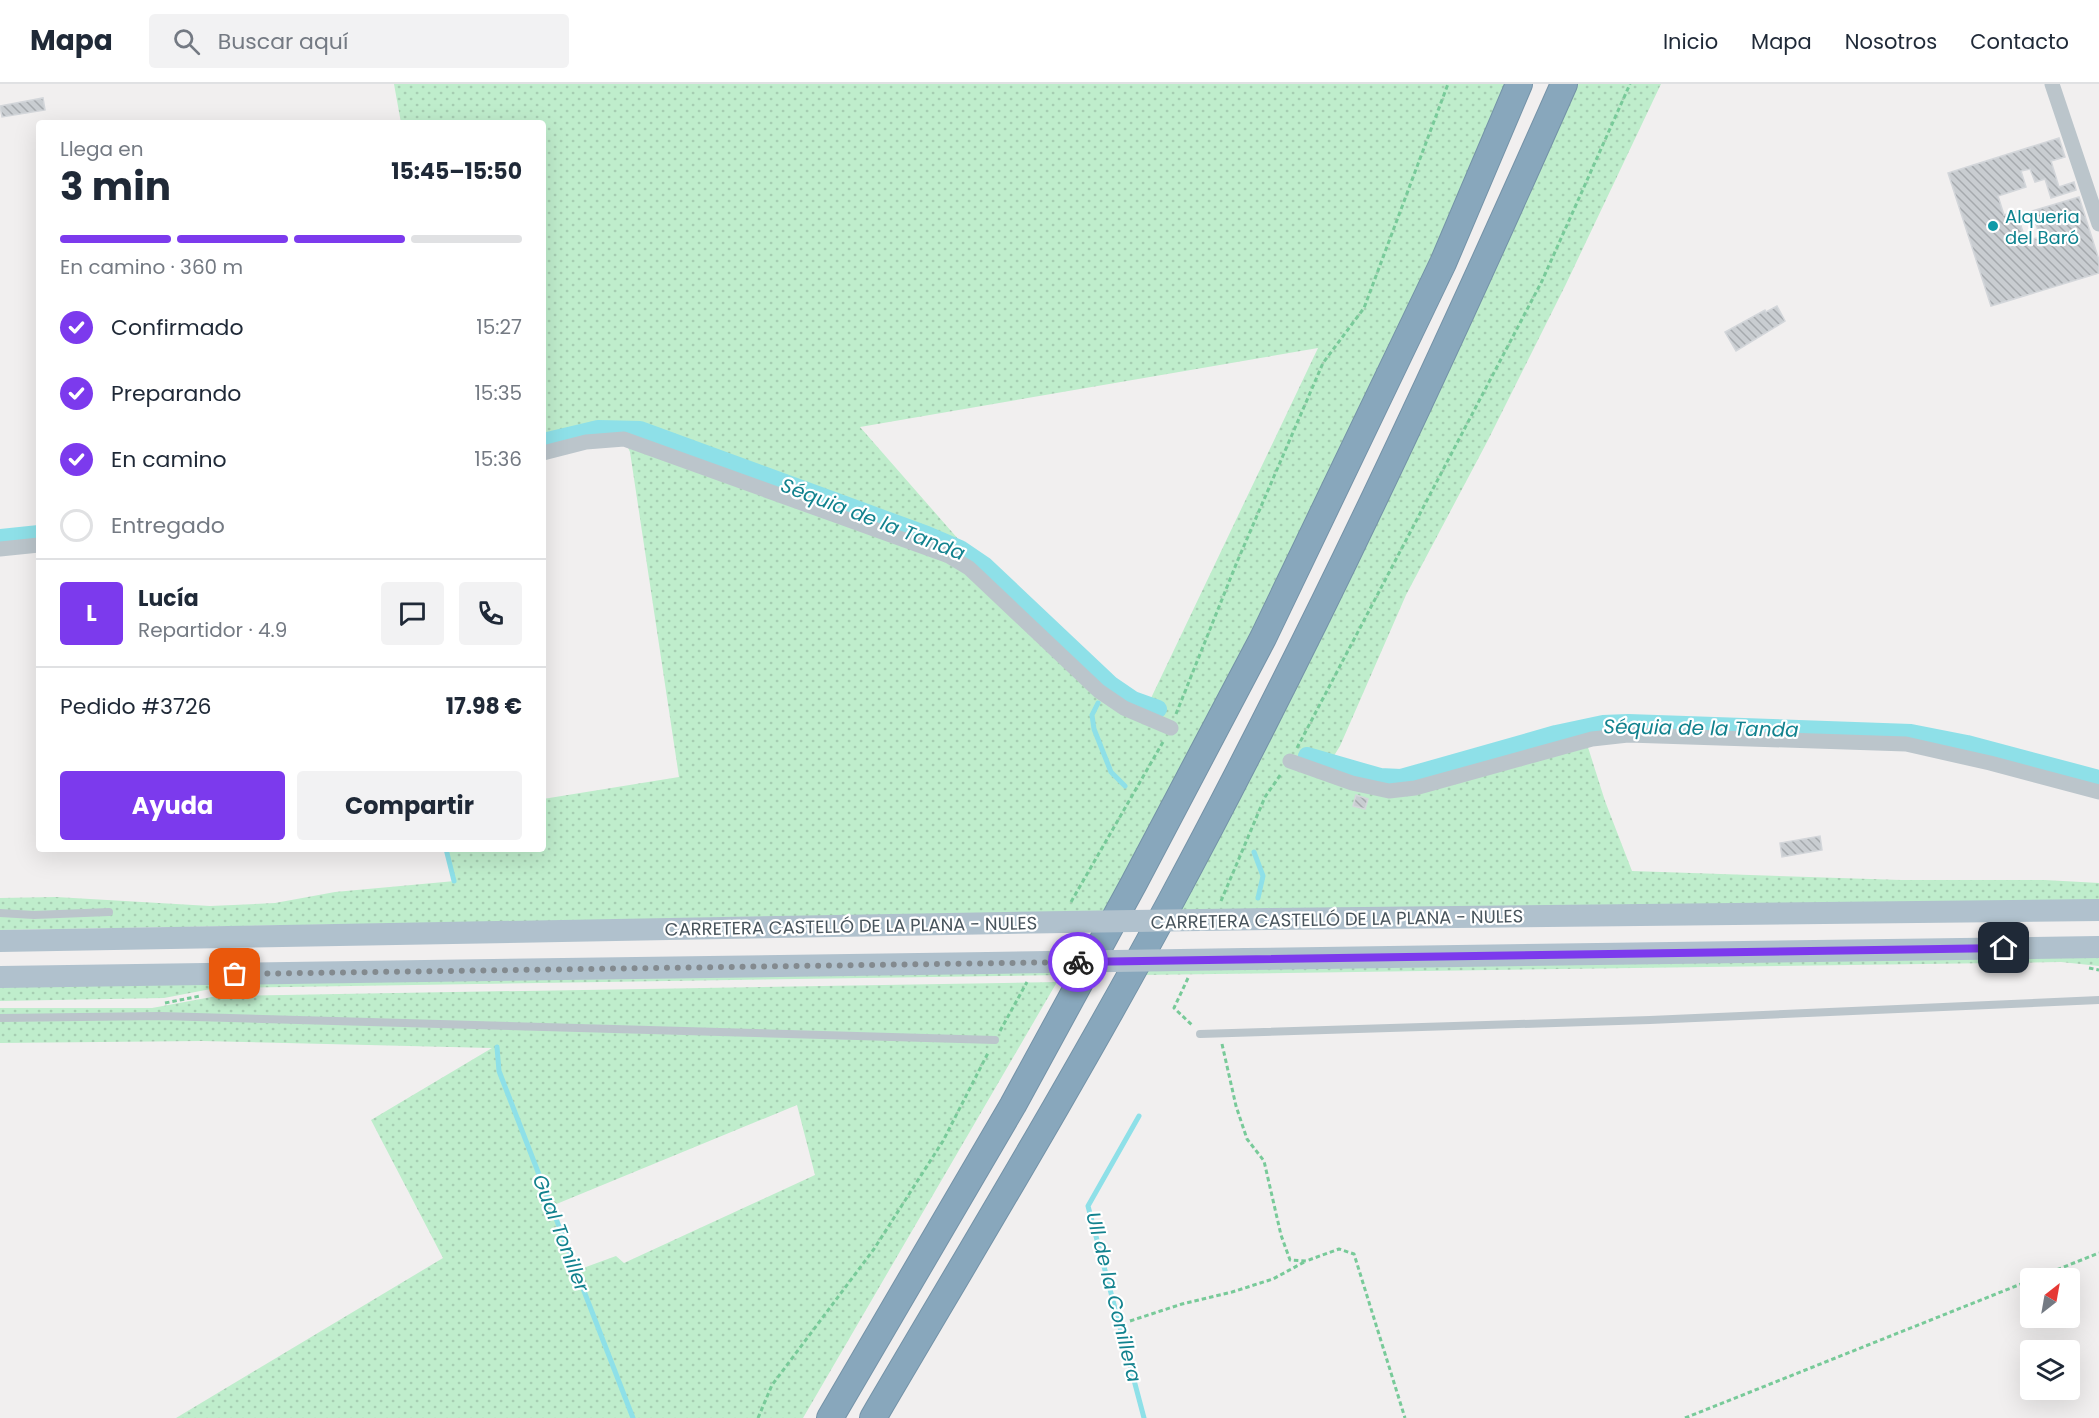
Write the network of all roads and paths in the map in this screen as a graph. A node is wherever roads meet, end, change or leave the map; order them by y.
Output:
1 (1448, 84) edge
2 (1520, 84) edge
3 (1564, 84) edge
4 (1630, 84) edge
5 (2052, 84) edge
6 (2099, 224) edge
7 (546, 452) edge
8 (36, 545) edge
9 (0, 549) edge
10 (1171, 728) junction
11 (1290, 761) joint
12 (2099, 792) edge
13 (1069, 905) dead end
14 (2099, 910) edge
15 (109, 912) dead end
16 (0, 913) edge
17 (0, 941) edge
18 (2099, 946) edge
19 (0, 977) edge
20 (1029, 978) dead end
21 (2099, 1000) edge
22 (0, 1018) edge
23 (1220, 1033) junction
24 (1200, 1034) dead end
25 (995, 1040) junction
26 (2099, 1253) edge
27 (1306, 1261) junction
28 (2061, 1268) edge
29 (2020, 1284) edge
30 (1130, 1321) dead end
31 (758, 1418) edge
32 (830, 1418) edge
33 (873, 1418) edge
34 (1405, 1418) edge
35 (1685, 1418) edge

1 - 10 path
2 - 32 highway
3 - 33 highway
4 - 11 path
5 - 6 street
7 - 10 street
8 - 9 street
10 - 13 path
11 - 12 street
14 - 17 main road, CARRETERA CASTELLÓ DE LA PLANA - NULES, bridge
15 - 16 lane
18 - 19 main road, bridge
20 - 25 path
21 - 23 lane
22 - 25 lane
23 - 24 lane
23 - 27 path
25 - 31 path
26 - 28 path
27 - 30 path
27 - 34 path
29 - 35 path

